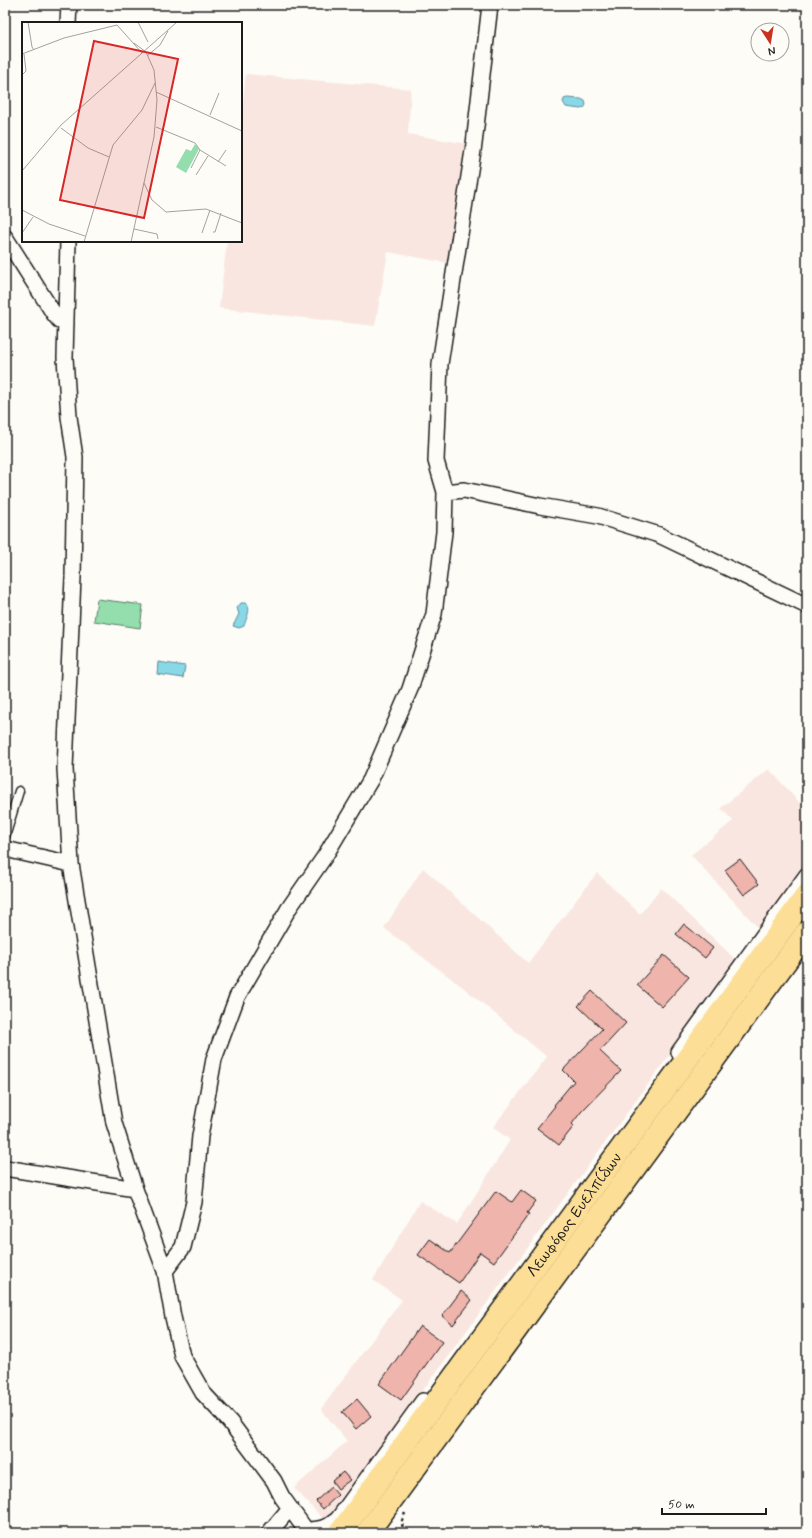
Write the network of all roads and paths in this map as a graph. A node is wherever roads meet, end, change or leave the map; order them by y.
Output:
1 (69, 5) edge
2 (490, 5) edge
3 (68, 22) edge
4 (5, 237) edge
5 (68, 242) edge
6 (66, 324) junction
7 (445, 492) junction
8 (807, 606) edge
9 (19, 791) dead end
10 (5, 837) edge
11 (5, 849) edge
12 (71, 864) junction
13 (807, 875) edge
14 (807, 895) edge
15 (807, 932) edge
16 (5, 1168) edge
17 (135, 1189) junction
18 (165, 1271) junction
19 (290, 1508) junction
20 (307, 1532) edge
21 (268, 1533) edge
22 (340, 1533) edge
23 (367, 1533) edge

1 - 3 street
2 - 7 street
4 - 6 street
5 - 6 street
6 - 12 street
7 - 8 street
7 - 18 street
9 - 10 lane
11 - 12 street
12 - 17 street
13 - 20 street
14 - 22 main road, Λεωφόρος Ευελπίδων
15 - 23 main road, Λεωφόρος Ευελπίδων
16 - 17 street
17 - 18 street
18 - 19 street
19 - 20 street
19 - 21 street

